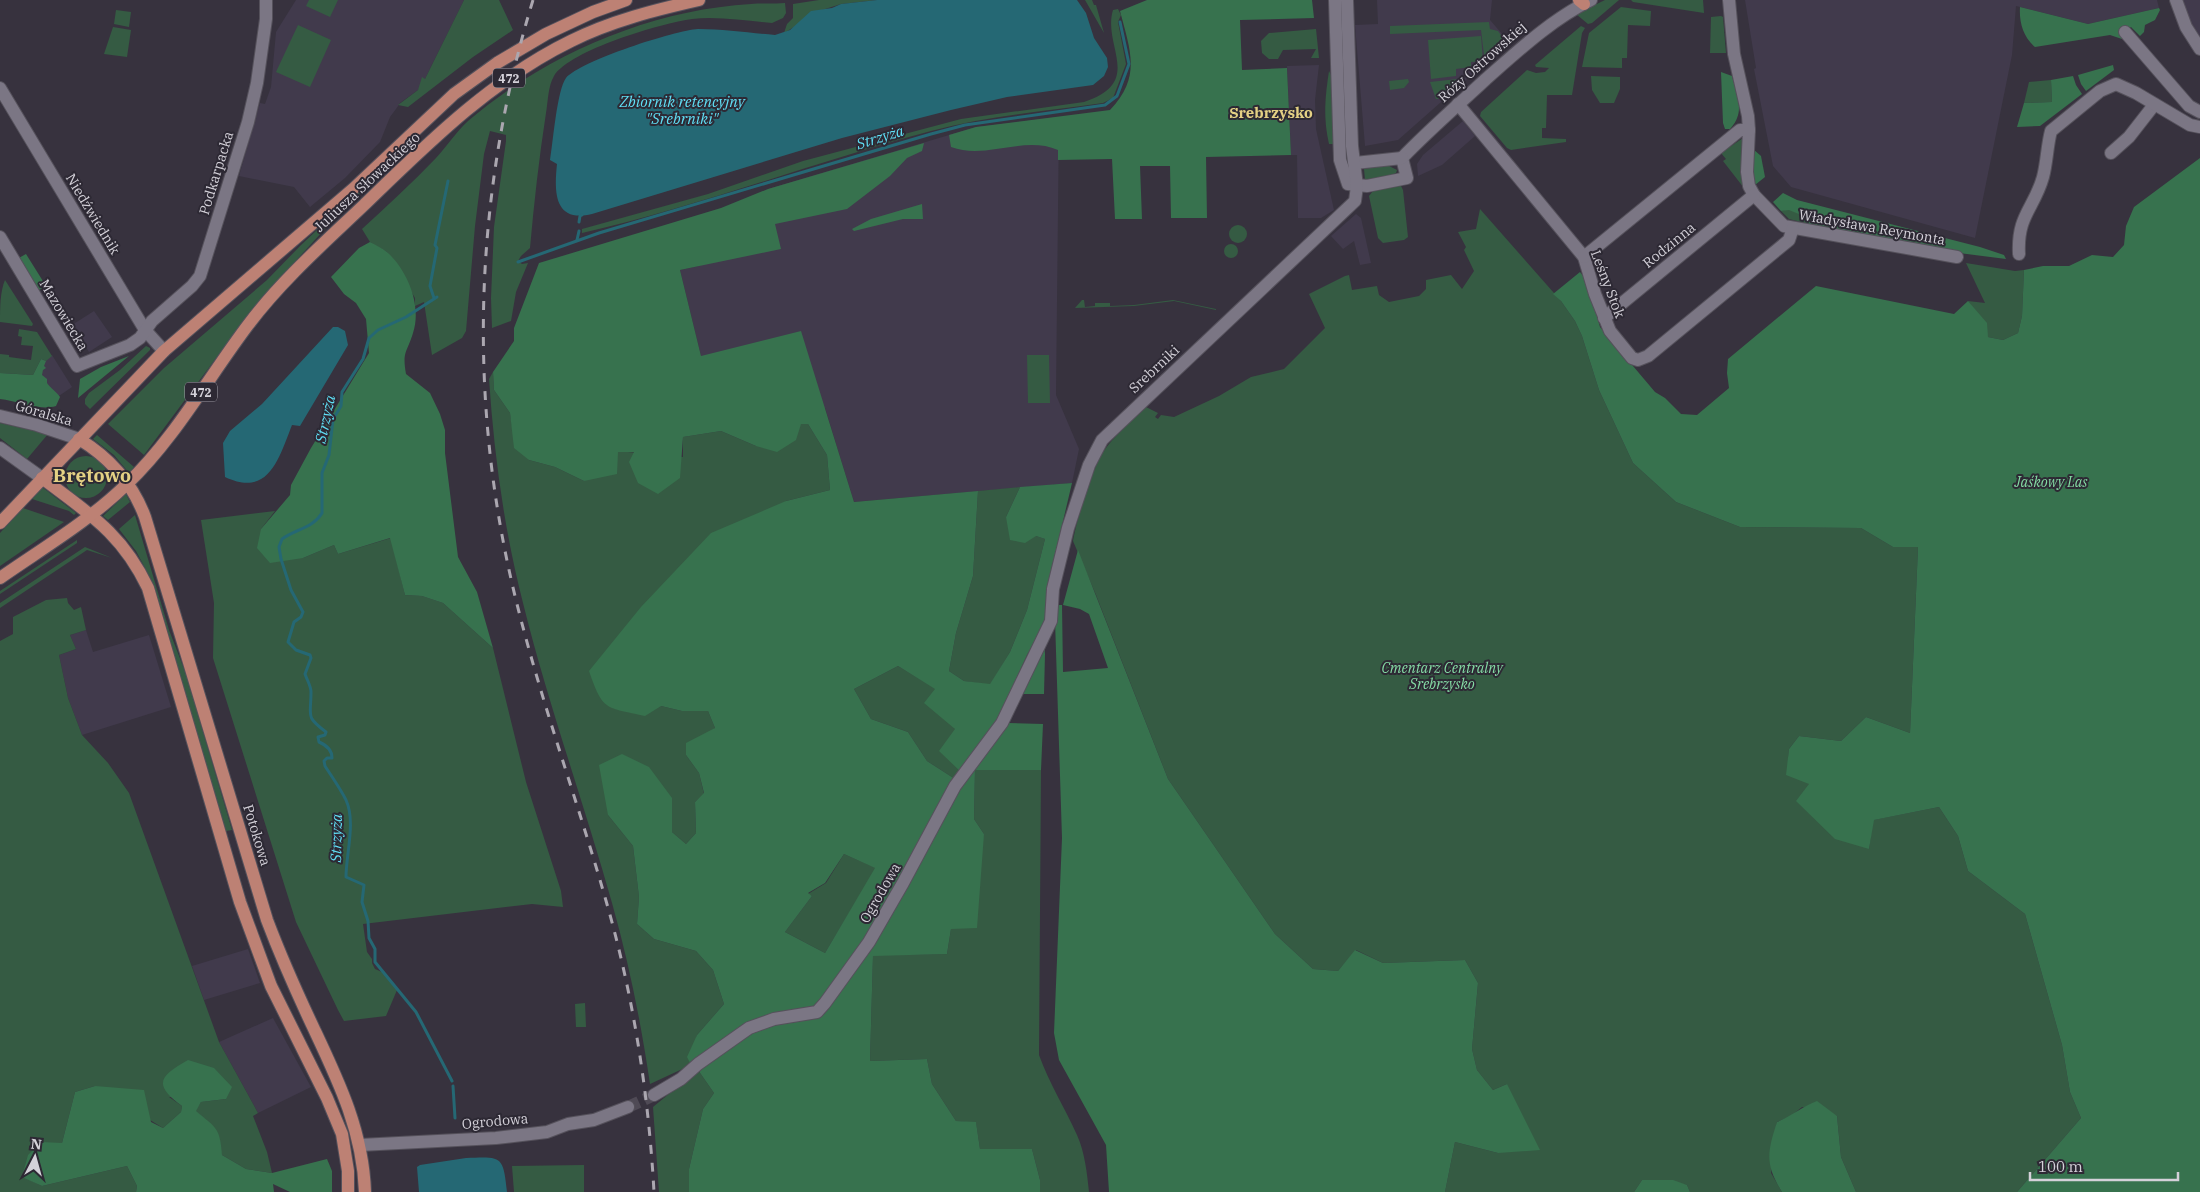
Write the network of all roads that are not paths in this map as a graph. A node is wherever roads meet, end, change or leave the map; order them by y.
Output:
1 (266, 0) edge
2 (626, 0) edge
3 (699, 0) edge
4 (1335, 0) edge
5 (1347, 0) edge
6 (1729, 0) edge
7 (2176, 0) edge
8 (1584, 1) edge
9 (2124, 32) dead end
10 (2200, 50) edge
11 (1343, 62) junction
12 (0, 88) edge
13 (1458, 104) junction
14 (2154, 105) junction
15 (2200, 112) edge
16 (2200, 127) edge
17 (1749, 130) junction
18 (2111, 153) dead end
19 (1402, 158) junction
20 (1355, 163) junction
21 (1357, 186) junction
22 (1754, 195) junction
23 (1793, 228) junction
24 (0, 237) edge
25 (2019, 254) dead end
26 (1584, 257) junction
27 (1957, 257) dead end
28 (1604, 318) junction
29 (148, 334) junction
30 (164, 352) junction
31 (0, 416) edge
32 (79, 439) junction
33 (0, 448) edge
34 (42, 478) junction
35 (128, 483) junction
36 (91, 516) junction
37 (0, 523) edge
38 (0, 578) edge
39 (1051, 621) joint
40 (240, 834) junction
41 (220, 839) junction
42 (654, 1095) tunnel mouth
43 (628, 1107) tunnel mouth
44 (360, 1145) junction
45 (348, 1192) edge
46 (365, 1192) edge

1 - 29 street, Podkarpacka
2 - 30 main road, Juliusza Słowackiego / 472
3 - 35 main road, Juliusza Słowackiego / 472
4 - 11 street, Srebrniki
5 - 11 street, Srebrniki
6 - 17 street, Władysława Reymonta
7 - 10 street
8 - 13 street, Róży Ostrowskiej
9 - 15 street
11 - 20 street, Srebrniki
11 - 21 street, Srebrniki
12 - 29 street, Niedźwiednik
13 - 19 street, Róży Ostrowskiej
13 - 26 street, Leśny Stok
14 - 16 street
14 - 18 street
14 - 25 street
17 - 22 street, Władysława Reymonta
17 - 26 street
19 - 20 street
19 - 21 street
20 - 21 street, Srebrniki
21 - 39 street, Srebrniki
22 - 23 street, Władysława Reymonta
22 - 28 street, Rodzinna
23 - 27 street, Władysława Reymonta
23 - 28 street, Leśny Stok
24 - 29 street, Mazowiecka
26 - 28 street, Leśny Stok
29 - 30 street, Niedźwiednik
30 - 32 main road, Juliusza Słowackiego / 472
31 - 32 street, Góralska
32 - 34 main road, 472
32 - 35 main road, Potokowa
33 - 34 street
34 - 36 main road
34 - 37 main road, 472
35 - 36 main road, 472
35 - 40 main road, Potokowa
36 - 38 main road, 472
36 - 41 main road
39 - 42 street, Ogrodowa
40 - 41 main road
40 - 44 main road, Potokowa
41 - 45 main road
43 - 44 street, Ogrodowa
44 - 46 main road, Potokowa

